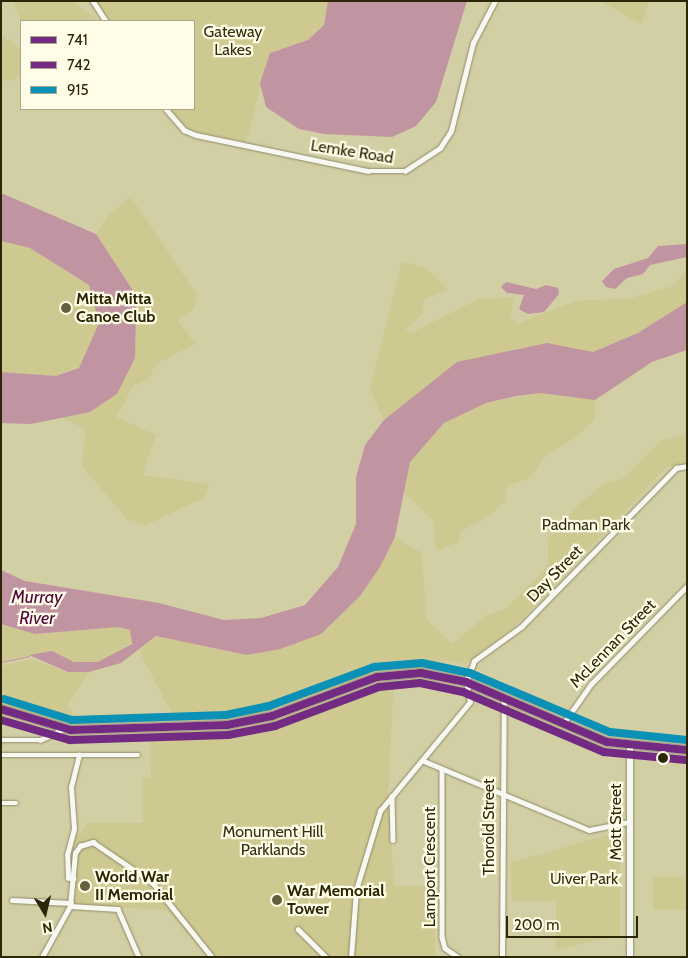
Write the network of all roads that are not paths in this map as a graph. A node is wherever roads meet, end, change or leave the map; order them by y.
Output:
1 (93, 1) edge
2 (495, 1) edge
3 (105, 20) edge
4 (167, 110) edge
5 (687, 466) edge
6 (687, 586) edge
7 (466, 682) junction
8 (504, 698) junction
9 (1, 710) edge
10 (563, 724) junction
11 (64, 729) junction
12 (1, 740) edge
13 (630, 747) junction
14 (687, 750) edge
15 (1, 755) edge
16 (79, 755) junction
17 (138, 755) dead end
18 (424, 761) junction
19 (442, 770) junction
20 (501, 794) junction
21 (392, 796) junction
22 (1, 803) edge
23 (16, 803) dead end
24 (630, 822) junction
25 (393, 840) dead end
26 (74, 879) junction
27 (12, 900) dead end
28 (71, 905) junction
29 (298, 929) dead end
30 (42, 957) edge
31 (139, 957) edge
32 (212, 957) edge
33 (326, 957) edge
34 (351, 957) edge
35 (458, 957) edge
36 (502, 957) edge
37 (630, 957) edge

1 - 3 street
2 - 4 street, Lemke Road
5 - 7 street, Day Street
6 - 10 street, McLennan Street
7 - 8 main road
7 - 11 main road
7 - 18 street
8 - 10 main road
8 - 20 street, Thorold Street
9 - 11 main road
10 - 13 main road
11 - 12 street
13 - 14 main road
13 - 24 street, Mott Street
15 - 16 street
16 - 17 street
16 - 26 street
18 - 19 street
18 - 21 street
19 - 20 street
19 - 35 street, Lamport Crescent
20 - 24 street
20 - 36 street, Thorold Street
21 - 25 street
21 - 34 street
22 - 23 street
24 - 37 street, Mott Street
26 - 28 street
26 - 32 street
27 - 28 street
28 - 30 street
28 - 31 street
29 - 33 street

